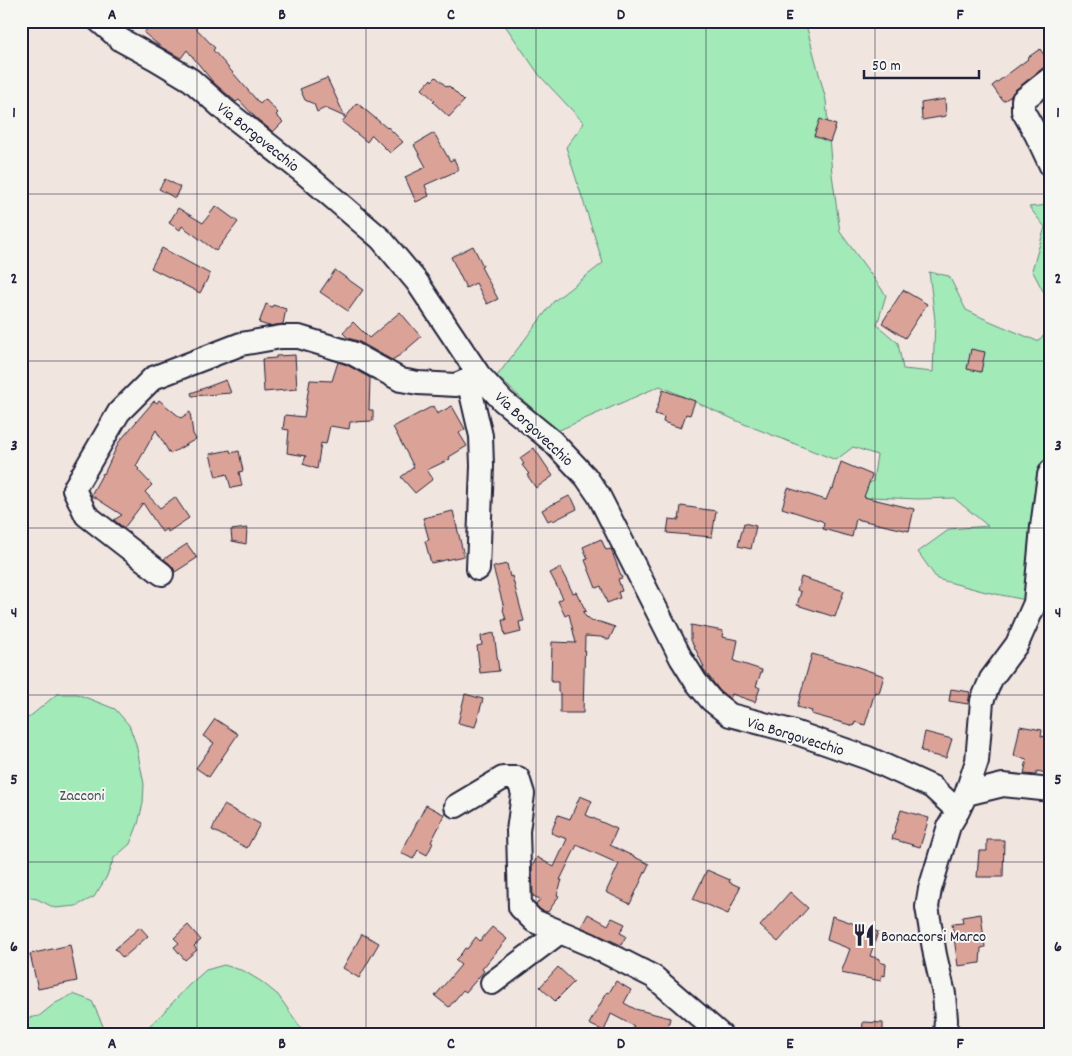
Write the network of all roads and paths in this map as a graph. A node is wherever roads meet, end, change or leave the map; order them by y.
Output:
1 (99, 21) edge
2 (1051, 78) edge
3 (1051, 166) edge
4 (474, 378) junction
5 (1051, 471) edge
6 (478, 569) dead end
7 (162, 574) dead end
8 (1051, 790) edge
9 (962, 802) junction
10 (456, 806) dead end
11 (560, 932) junction
12 (492, 983) dead end
13 (721, 1035) edge
14 (945, 1035) edge

1 - 4 street, Via Borgovecchio
2 - 3 street
4 - 6 street
4 - 7 street
4 - 9 street, Via Borgovecchio
5 - 9 street
8 - 9 street
9 - 14 street
10 - 11 street
11 - 12 street
11 - 13 street

